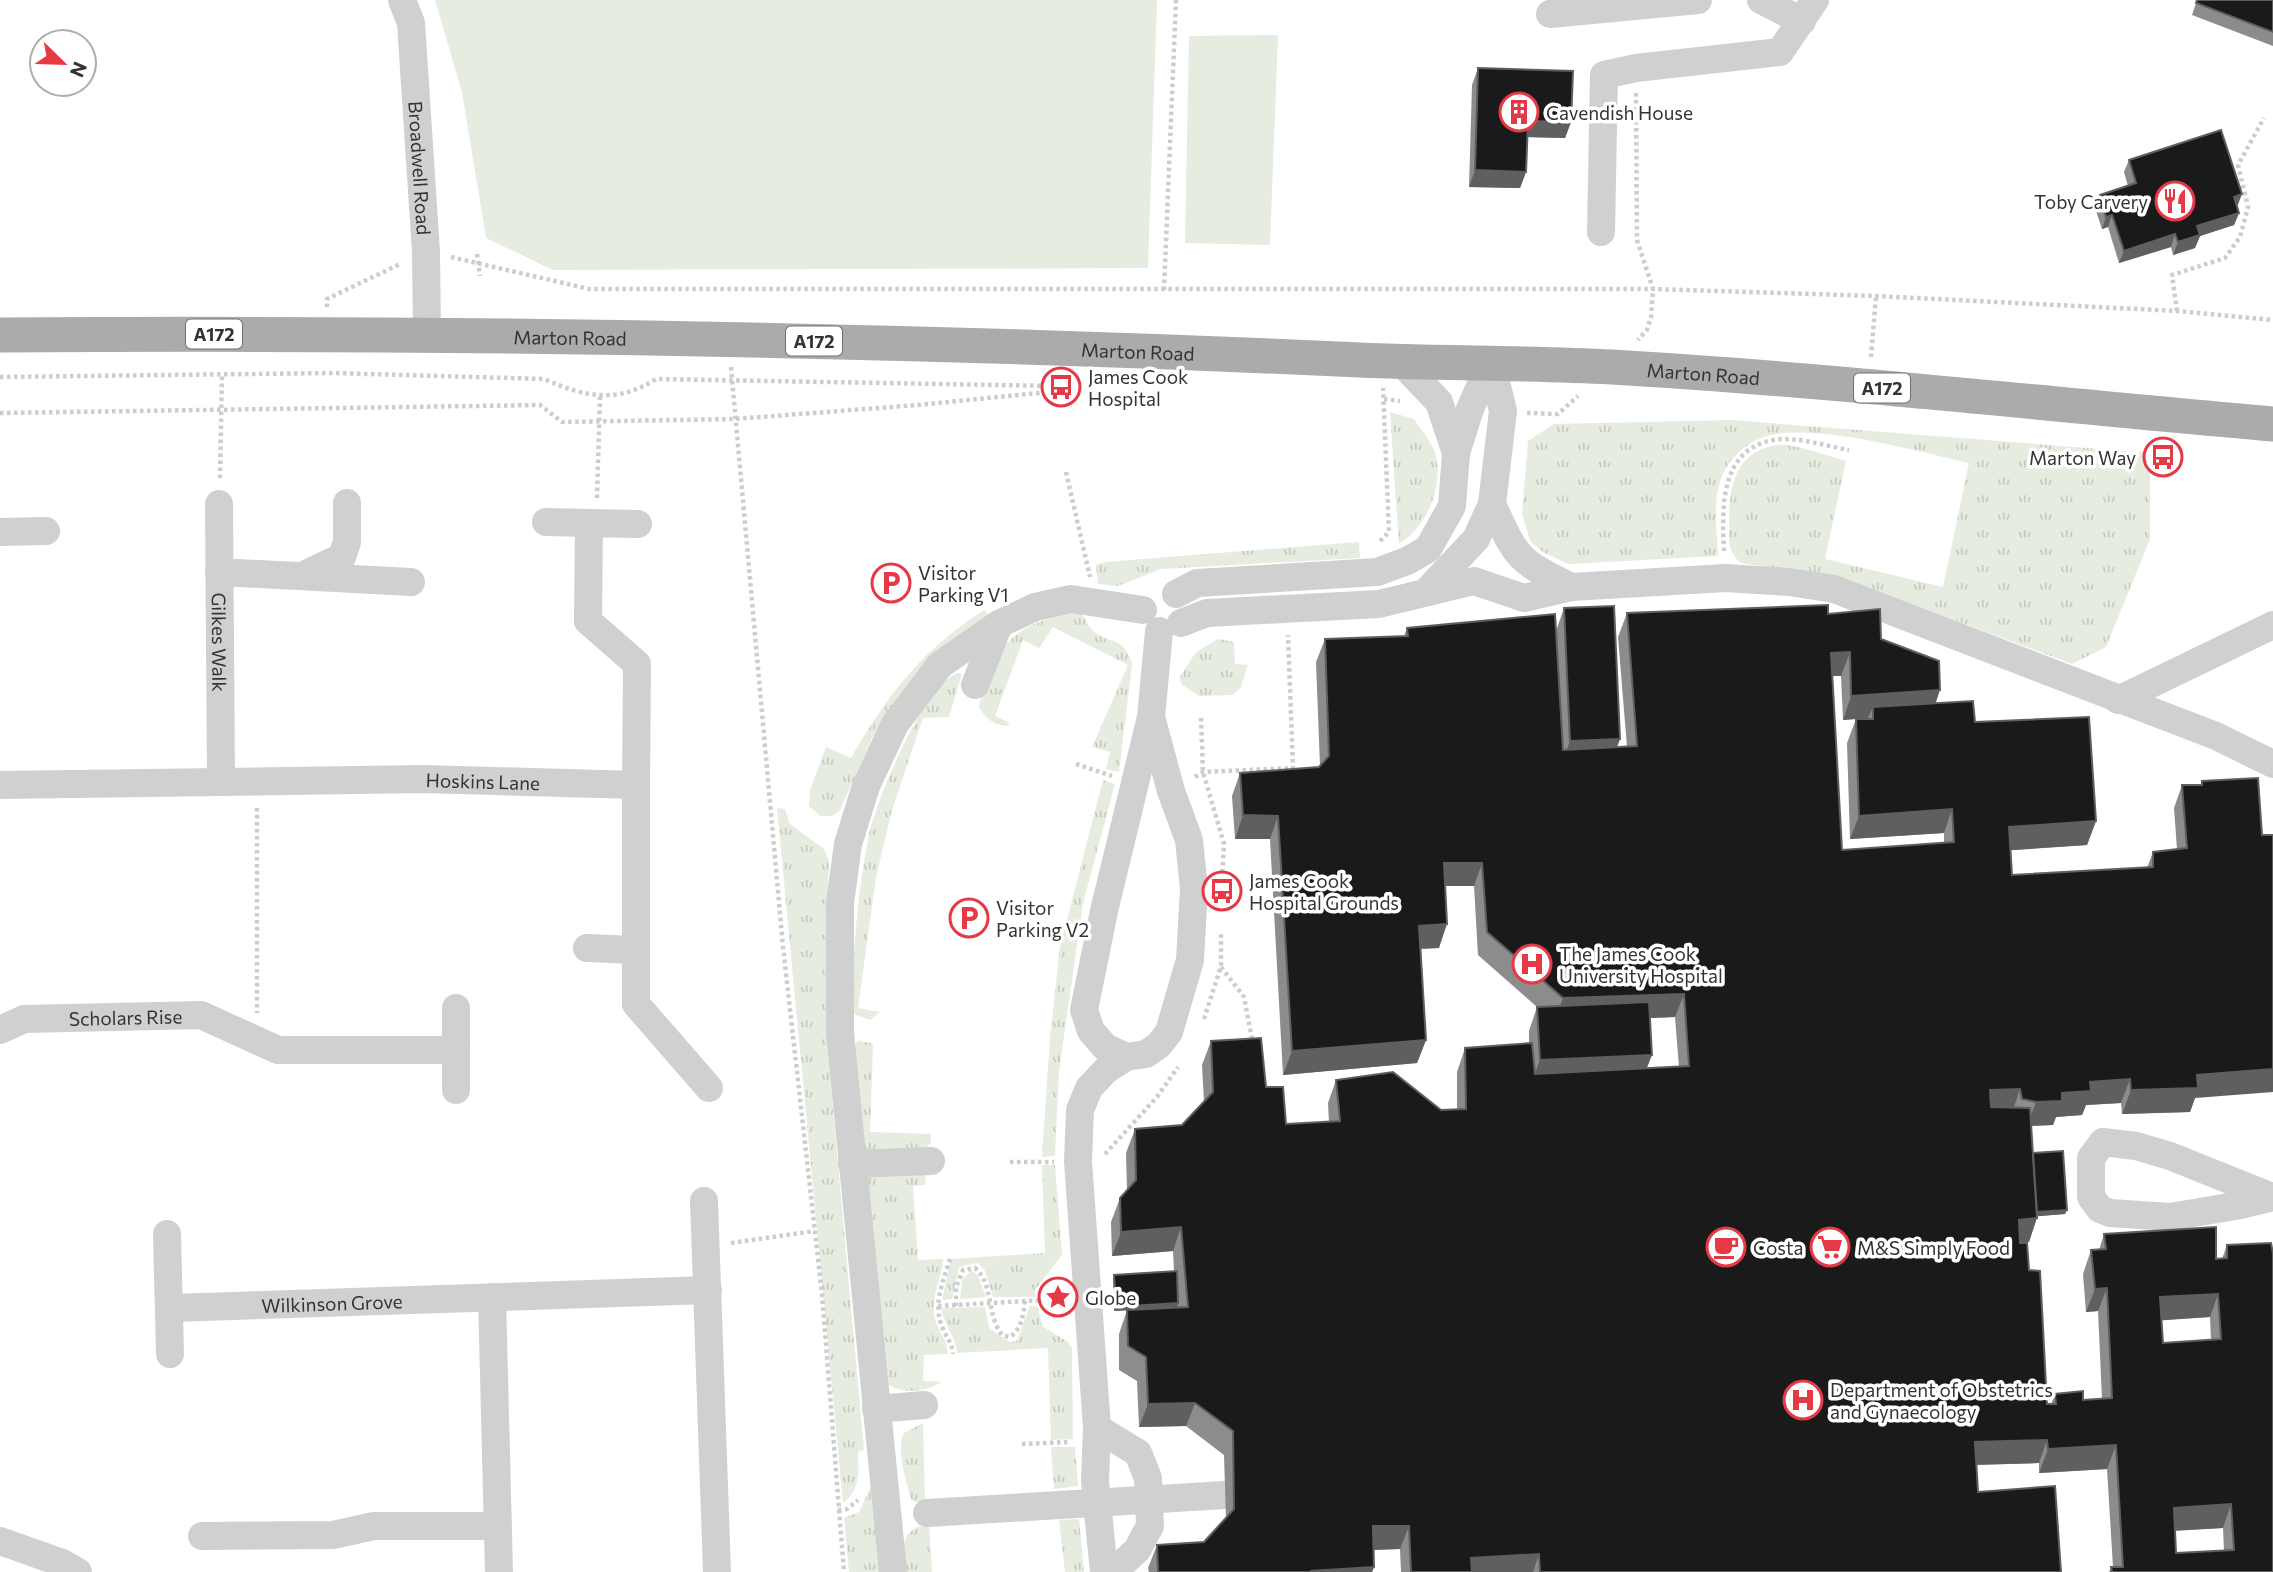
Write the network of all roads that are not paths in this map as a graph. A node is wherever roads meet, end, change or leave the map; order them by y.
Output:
1 (402, 0) edge
2 (1698, 0) edge
3 (1761, 0) edge
4 (1809, 10) edge
5 (1550, 14) dead end
6 (1601, 232) dead end
7 (0, 335) edge
8 (427, 337) junction
9 (1391, 361) junction
10 (1491, 361) junction
11 (2273, 424) edge
12 (1456, 453) junction
13 (219, 503) road end
14 (346, 503) dead end
15 (1492, 504) junction
16 (546, 522) dead end
17 (593, 523) junction
18 (638, 524) dead end
19 (46, 531) dead end
20 (0, 532) edge
21 (219, 572) junction
22 (302, 576) junction
23 (411, 582) dead end
24 (1571, 587) junction
25 (1424, 593) junction
26 (1161, 622) junction
27 (999, 624) junction
28 (2273, 625) edge
29 (975, 685) dead end
30 (2118, 700) junction
31 (1151, 717) junction
32 (2273, 764) edge
33 (221, 780) junction
34 (0, 785) edge
35 (636, 785) junction
36 (587, 948) dead end
37 (634, 950) junction
38 (456, 1008) dead end
39 (0, 1030) edge
40 (456, 1050) junction
41 (1126, 1057) junction
42 (709, 1088) dead end
43 (456, 1090) dead end
44 (931, 1161) dead end
45 (852, 1164) junction
46 (2272, 1197) edge
47 (704, 1201) dead end
48 (167, 1234) dead end
49 (708, 1290) junction
50 (492, 1297) junction
51 (171, 1308) junction
52 (170, 1354) dead end
53 (924, 1405) dead end
54 (876, 1409) junction
55 (1097, 1428) junction
56 (1225, 1495) dead end
57 (887, 1518) junction
58 (498, 1526) junction
59 (202, 1536) dead end
60 (0, 1541) edge
61 (78, 1572) edge
62 (499, 1572) edge
63 (717, 1572) edge
64 (893, 1572) edge
65 (1104, 1572) edge
66 (1113, 1572) edge

1 - 8 street, Broadwell Road
2 - 5 street
3 - 4 street
4 - 6 street
7 - 8 main road, Marton Road / A172
8 - 9 main road, Marton Road / A172
9 - 10 main road, Marton Road / A172
9 - 12 street
10 - 11 main road, Marton Road / A172
10 - 12 street
10 - 15 street
12 - 26 street
13 - 21 street, Gilkes Walk
14 - 22 street
15 - 24 street
15 - 25 street
16 - 17 street
17 - 18 street
17 - 35 street
19 - 20 street
21 - 22 street
21 - 33 street, Gilkes Walk
22 - 23 street
24 - 25 street
24 - 30 street
25 - 26 street
26 - 27 street
26 - 31 street
27 - 29 street
27 - 45 street
28 - 30 street
30 - 32 street
31 - 41 street
31 - 41 street
33 - 34 street, Hoskins Lane
33 - 35 street, Hoskins Lane
35 - 37 street
36 - 37 street
37 - 42 street
38 - 40 street
39 - 40 street, Scholars Rise
40 - 43 street
41 - 55 street
44 - 45 street
45 - 54 street
46 - 46 street
47 - 49 street
48 - 51 street
49 - 50 street, Wilkinson Grove
49 - 63 street
50 - 51 street, Wilkinson Grove
50 - 58 street
51 - 52 street
53 - 54 street
54 - 57 street
55 - 65 street
55 - 66 street
56 - 57 street, bridge
57 - 64 street
58 - 59 street
58 - 62 street
60 - 61 street

